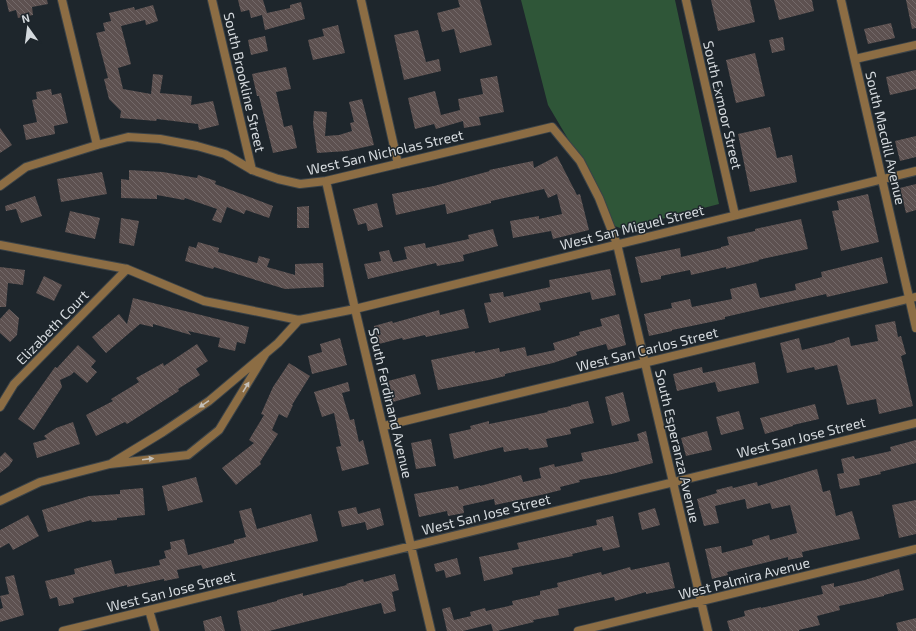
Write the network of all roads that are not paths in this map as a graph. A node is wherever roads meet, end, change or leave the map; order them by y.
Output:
1 (62, 0) edge
2 (212, 0) edge
3 (361, 0) edge
4 (686, 0) edge
5 (841, 0) edge
6 (916, 45) edge
7 (854, 60) junction
8 (552, 127) joint
9 (97, 145) junction
10 (398, 164) junction
11 (252, 170) junction
12 (916, 171) edge
13 (882, 179) junction
14 (326, 181) junction
15 (0, 186) edge
16 (735, 215) junction
17 (617, 244) junction
18 (0, 245) edge
19 (127, 269) junction
20 (913, 298) edge
21 (355, 309) junction
22 (299, 320) junction
23 (916, 328) edge
24 (266, 353) junction
25 (645, 362) junction
26 (0, 406) edge
27 (916, 422) edge
28 (384, 426) junction
29 (110, 464) junction
30 (673, 482) junction
31 (0, 501) edge
32 (411, 546) junction
33 (916, 549) edge
34 (701, 602) junction
35 (150, 610) junction
36 (63, 631) edge
37 (154, 631) edge
38 (431, 631) edge
39 (578, 631) edge
40 (708, 631) edge

1 - 9 street
2 - 11 street, South Brookline Street
3 - 10 street
4 - 16 street, South Exmoor Street
5 - 7 street, South Macdill Avenue
6 - 7 street
7 - 13 street, South Macdill Avenue
8 - 10 street, West San Nicholas Street
8 - 17 street, South Esperanza Avenue
9 - 11 street, West San Nicholas Street
9 - 15 street, West San Nicholas Street
10 - 14 street, West San Nicholas Street
11 - 14 street, West San Nicholas Street
12 - 13 street, West San Miguel Street
13 - 16 street, West San Miguel Street
13 - 20 street, South Macdill Avenue
14 - 21 street, South Ferdinand Avenue
16 - 17 street, West San Miguel Street
17 - 21 street, West San Miguel Street
17 - 25 street, South Esperanza Avenue
18 - 19 street
19 - 22 street
19 - 26 street, Elizabeth Court
20 - 23 street, South Macdill Avenue
20 - 25 street, West San Carlos Street
21 - 22 street, West San Miguel Street
21 - 28 street, South Ferdinand Avenue
22 - 24 street
24 -> 29 street
29 -> 24 street
25 - 28 street, West San Carlos Street
25 - 30 street, South Esperanza Avenue
27 - 30 street, West San Jose Street
28 - 32 street, South Ferdinand Avenue
29 - 31 street
30 - 32 street, West San Jose Street
30 - 34 street, South Esperanza Avenue
32 - 35 street, West San Jose Street
32 - 38 street, South Ferdinand Avenue
33 - 34 street, West Palmira Avenue
34 - 39 street, West Palmira Avenue
34 - 40 street, South Esperanza Avenue
35 - 36 street, West San Jose Street
35 - 37 street

